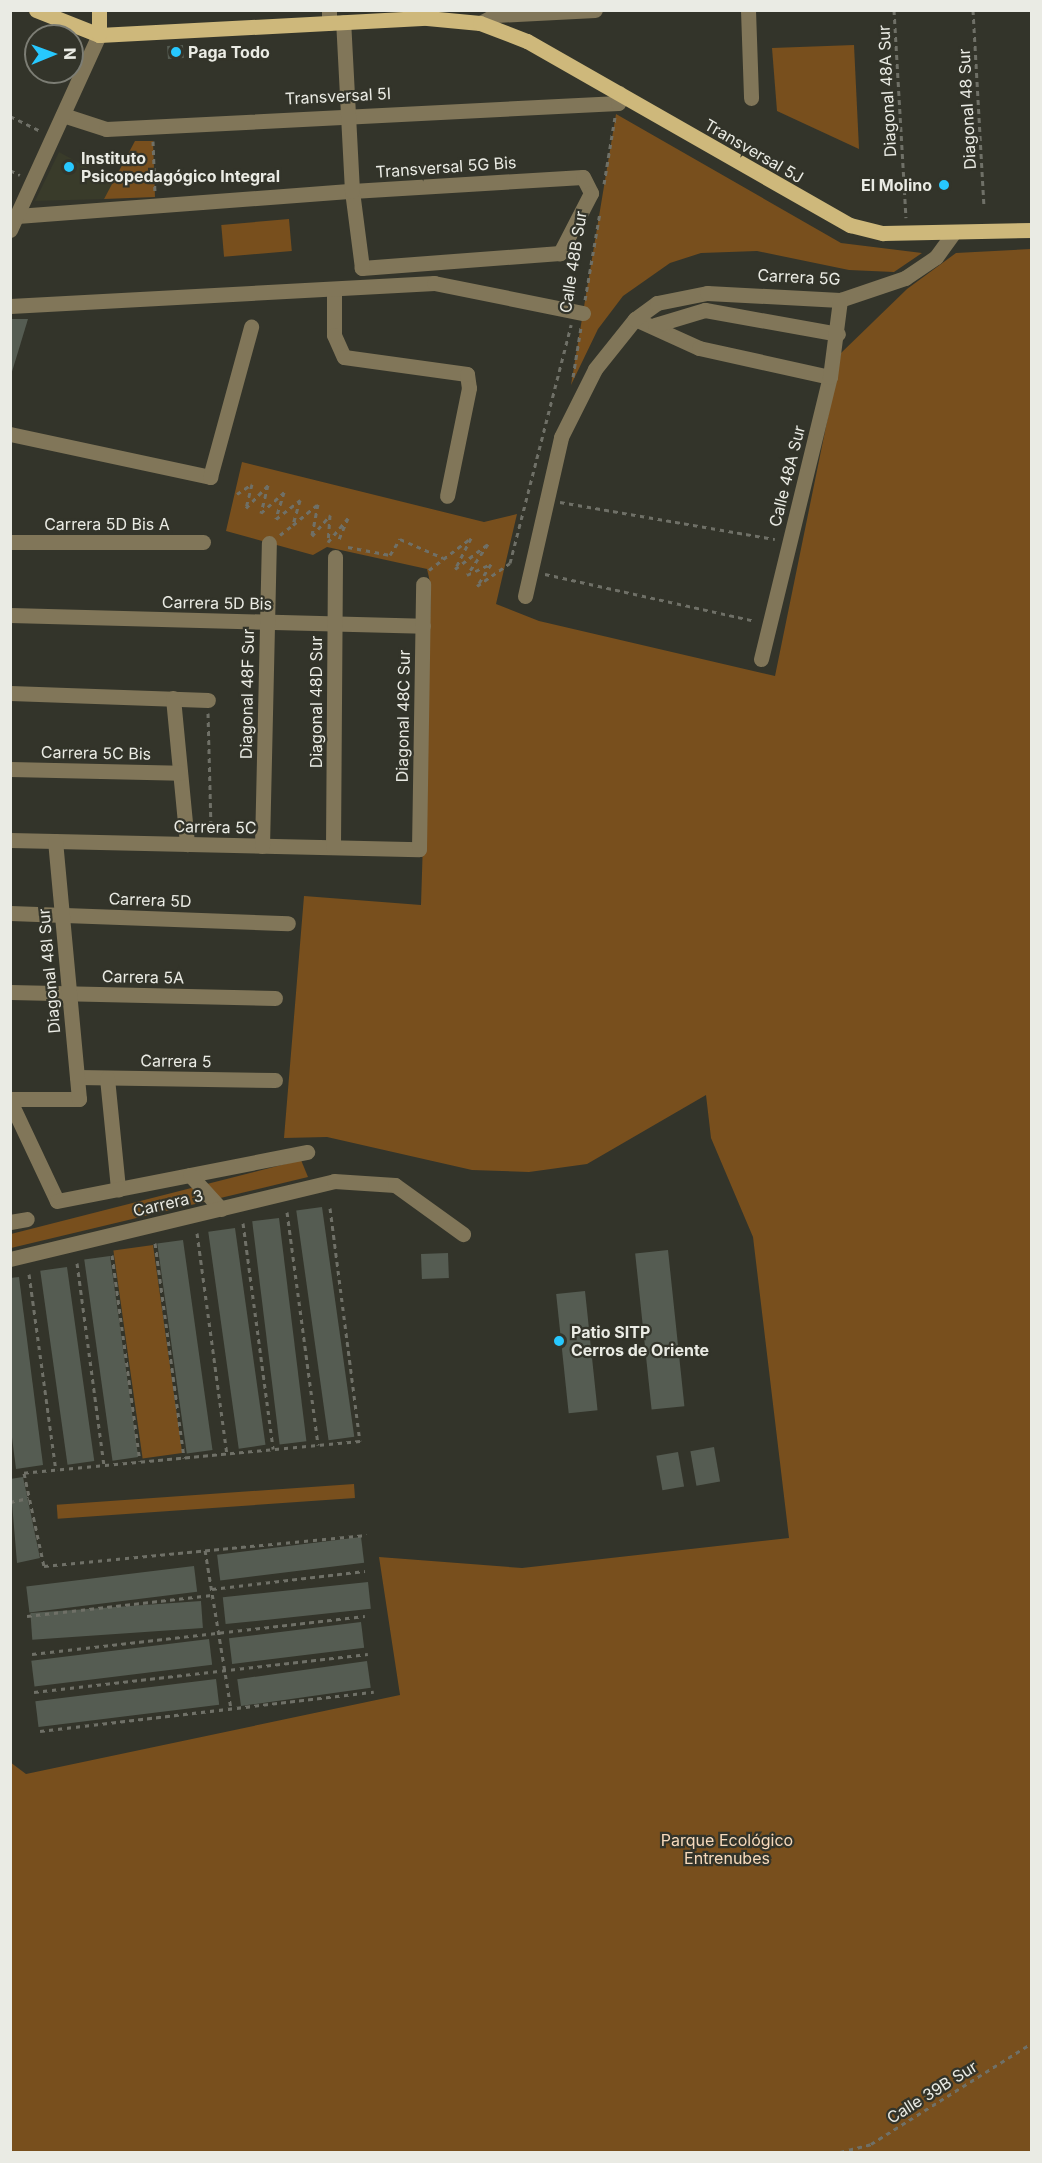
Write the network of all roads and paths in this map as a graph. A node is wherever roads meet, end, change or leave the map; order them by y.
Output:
1 (36, 10) edge
2 (99, 10) edge
3 (595, 10) edge
4 (748, 10) edge
5 (894, 10) edge
6 (973, 10) edge
7 (334, 19) edge
8 (480, 23) junction
9 (99, 34) junction
10 (10, 60) edge
11 (10, 69) edge
12 (618, 98) junction
13 (751, 98) dead end
14 (348, 113) junction
15 (63, 115) junction
16 (10, 116) edge
17 (154, 124) junction
18 (53, 136) junction
19 (603, 189) dead end
20 (352, 191) junction
21 (602, 201) dead end
22 (155, 205) junction
23 (984, 206) dead end
24 (906, 207) dead end
25 (14, 223) edge
26 (1032, 230) edge
27 (954, 232) junction
28 (334, 290) junction
29 (739, 291) junction
30 (840, 300) junction
31 (10, 306) edge
32 (579, 312) junction
33 (737, 315) junction
34 (635, 319) junction
35 (655, 325) junction
36 (251, 327) dead end
37 (838, 334) junction
38 (830, 377) junction
39 (571, 385) dead end
40 (10, 434) edge
41 (237, 494) dead end
42 (447, 496) dead end
43 (548, 500) junction
44 (10, 542) edge
45 (203, 542) dead end
46 (789, 542) junction
47 (269, 543) dead end
48 (335, 557) dead end
49 (443, 558) junction
50 (529, 571) junction
51 (423, 584) joint
52 (525, 596) dead end
53 (10, 615) edge
54 (267, 622) junction
55 (334, 624) junction
56 (769, 624) junction
57 (423, 626) junction
58 (761, 659) dead end
59 (10, 693) edge
60 (173, 698) junction
61 (208, 700) joint
62 (10, 769) edge
63 (180, 773) junction
64 (10, 840) edge
65 (55, 841) junction
66 (187, 844) junction
67 (212, 845) junction
68 (262, 846) junction
69 (333, 847) junction
70 (419, 849) joint
71 (10, 913) edge
72 (62, 914) junction
73 (288, 923) dead end
74 (10, 992) edge
75 (69, 993) junction
76 (275, 998) dead end
77 (77, 1077) junction
78 (107, 1078) junction
79 (275, 1080) dead end
80 (10, 1100) edge
81 (307, 1152) dead end
82 (190, 1175) junction
83 (118, 1189) junction
84 (330, 1208) dead end
85 (221, 1209) junction
86 (287, 1212) dead end
87 (27, 1219) dead end
88 (10, 1222) edge
89 (243, 1222) dead end
90 (197, 1233) dead end
91 (463, 1234) dead end
92 (155, 1244) dead end
93 (112, 1255) dead end
94 (10, 1259) edge
95 (77, 1263) dead end
96 (29, 1274) dead end
97 (318, 1445) junction
98 (273, 1449) junction
99 (226, 1454) junction
100 (184, 1458) junction
101 (140, 1462) junction
102 (104, 1465) junction
103 (56, 1470) junction
104 (30, 1498) junction
105 (10, 1503) edge
106 (367, 1535) dead end
107 (205, 1550) junction
108 (365, 1571) dead end
109 (212, 1589) junction
110 (212, 1595) junction
111 (27, 1616) dead end
112 (366, 1616) dead end
113 (219, 1633) junction
114 (32, 1654) dead end
115 (368, 1654) dead end
116 (225, 1670) junction
117 (34, 1692) dead end
118 (374, 1692) dead end
119 (231, 1709) junction
120 (40, 1731) dead end
121 (1032, 2043) edge
122 (840, 2152) edge

1 - 9 main road
2 - 9 main road
3 - 8 street
4 - 13 street
5 - 24 path, Diagonal 48A Sur
6 - 23 path, Diagonal 48 Sur
7 - 8 main road
7 - 9 main road
7 - 14 street
8 - 12 main road, Transversal 5J
9 - 15 street
10 - 11 path
12 - 14 street, Transversal 5I
12 - 19 path
12 - 27 main road, Transversal 5J
14 - 17 street, Transversal 5I
14 - 20 street
15 - 17 street, Transversal 5I
15 - 18 street
16 - 18 path
17 - 22 path
18 - 25 street
20 - 20 street, Transversal 5G Bis
20 - 22 street, Transversal 5G Bis
21 - 32 path, Calle 48B Sur
22 - 25 street, Transversal 5G Bis
26 - 27 main road, Transversal 5J
27 - 30 street, Carrera 5G
28 - 31 street
28 - 32 street
28 - 42 street
29 - 30 street, Carrera 5G
29 - 33 street
29 - 34 street, Carrera 5G
30 - 37 street, Calle 48A Sur
32 - 39 path, Calle 48B Sur
32 - 49 path
33 - 35 street
33 - 37 street
34 - 35 street
34 - 43 street
35 - 38 street
36 - 40 street
37 - 38 street, Calle 48A Sur
38 - 46 street, Calle 48A Sur
41 - 49 path
43 - 46 path
43 - 50 street
44 - 45 street, Carrera 5D Bis A
46 - 56 street, Calle 48A Sur
47 - 54 street, Diagonal 48F Sur
48 - 55 street, Diagonal 48D Sur
49 - 51 path
50 - 52 street
50 - 56 path
51 - 57 street, Diagonal 48C Sur
53 - 54 street, Carrera 5D Bis
54 - 55 street, Carrera 5D Bis
54 - 68 street, Diagonal 48F Sur
55 - 57 street, Carrera 5D Bis
55 - 69 street, Diagonal 48D Sur
56 - 58 street, Calle 48A Sur
57 - 70 street, Diagonal 48C Sur
59 - 60 street
60 - 61 street
60 - 63 street
61 - 67 path
62 - 63 street, Carrera 5C Bis
63 - 66 street
64 - 65 street, Carrera 5C
65 - 66 street, Carrera 5C
65 - 72 street, Diagonal 48I Sur
66 - 67 street, Carrera 5C
67 - 68 street, Carrera 5C
68 - 69 street, Carrera 5C
69 - 70 street, Carrera 5C
71 - 72 street, Carrera 5D
72 - 73 street, Carrera 5D
72 - 75 street, Diagonal 48I Sur
74 - 75 street, Carrera 5A
75 - 76 street, Carrera 5A
75 - 77 street, Diagonal 48I Sur
77 - 78 street, Carrera 5
77 - 80 street, Diagonal 48I Sur
78 - 79 street, Carrera 5
78 - 83 street
80 - 83 street, Carrera 3
81 - 82 street, Carrera 3
82 - 83 street, Carrera 3
82 - 85 street
84 - 97 path
85 - 91 street, Carrera 3
85 - 94 street, Carrera 3
86 - 97 path
87 - 88 street
89 - 98 path
90 - 99 path
92 - 100 path
93 - 101 path
95 - 102 path
96 - 103 path
97 - 98 path
98 - 99 path
99 - 100 path
100 - 101 path
101 - 102 path
102 - 103 path
103 - 104 path
104 - 105 path
104 - 107 path
106 - 107 path
107 - 109 path
108 - 109 path
109 - 110 path
110 - 111 path
110 - 113 path
112 - 113 path
113 - 114 path
113 - 116 path
115 - 116 path
116 - 117 path
116 - 119 path
118 - 119 path
119 - 120 path
121 - 122 path, Calle 39B Sur

